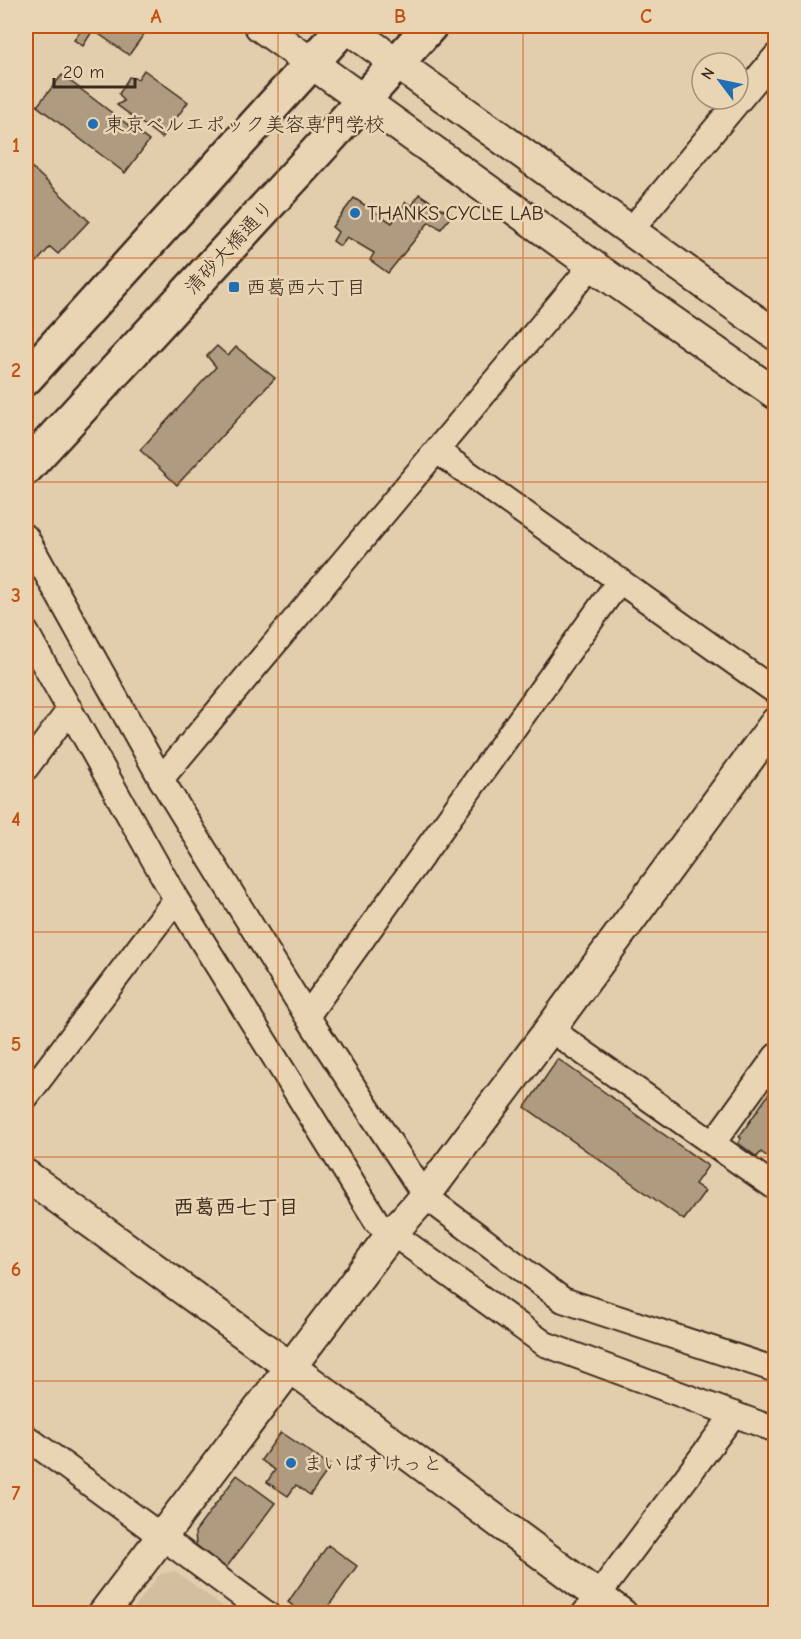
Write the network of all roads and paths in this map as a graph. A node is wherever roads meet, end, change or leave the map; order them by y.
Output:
1 (260, 26) edge
2 (345, 26) edge
3 (430, 26) edge
4 (776, 56) edge
5 (312, 63) junction
6 (398, 63) junction
7 (364, 100) junction
8 (631, 230) junction
9 (592, 265) junction
10 (776, 335) edge
11 (26, 378) edge
12 (776, 394) edge
13 (437, 451) junction
14 (26, 468) edge
15 (26, 537) edge
16 (621, 580) junction
17 (26, 632) edge
18 (776, 692) edge
19 (70, 709) junction
20 (776, 722) edge
21 (26, 768) edge
22 (160, 779) junction
23 (176, 899) junction
24 (307, 1016) junction
25 (550, 1029) junction
26 (776, 1056) edge
27 (26, 1097) edge
28 (713, 1143) junction
29 (26, 1174) edge
30 (776, 1188) edge
31 (424, 1196) junction
32 (393, 1232) junction
33 (290, 1367) junction
34 (776, 1370) edge
35 (734, 1414) junction
36 (776, 1430) edge
37 (26, 1437) edge
38 (162, 1537) junction
39 (591, 1604) edge
40 (103, 1614) edge
41 (267, 1614) edge
42 (622, 1614) edge

1 - 5 street
2 - 5 main road
2 - 6 street
3 - 6 main road, 清砂大橋通り
4 - 8 street
5 - 7 street
5 - 11 main road
6 - 7 main road, 清砂大橋通り
6 - 8 street
7 - 9 street
7 - 14 main road, 清砂大橋通り
8 - 10 street
9 - 12 street
9 - 13 street
13 - 16 street
13 - 22 street
15 - 22 street
16 - 18 street
16 - 24 street
17 - 19 street
19 - 21 street
19 - 23 street
20 - 25 street
22 - 24 street
23 - 27 street
23 - 32 street
24 - 31 street
25 - 28 street
25 - 31 street
26 - 28 street
28 - 30 street
29 - 33 street
31 - 32 street
31 - 34 street
32 - 33 street
32 - 35 street
33 - 38 street
33 - 39 street
35 - 36 street
35 - 39 street
37 - 38 street
38 - 40 street
38 - 41 street
39 - 42 street

